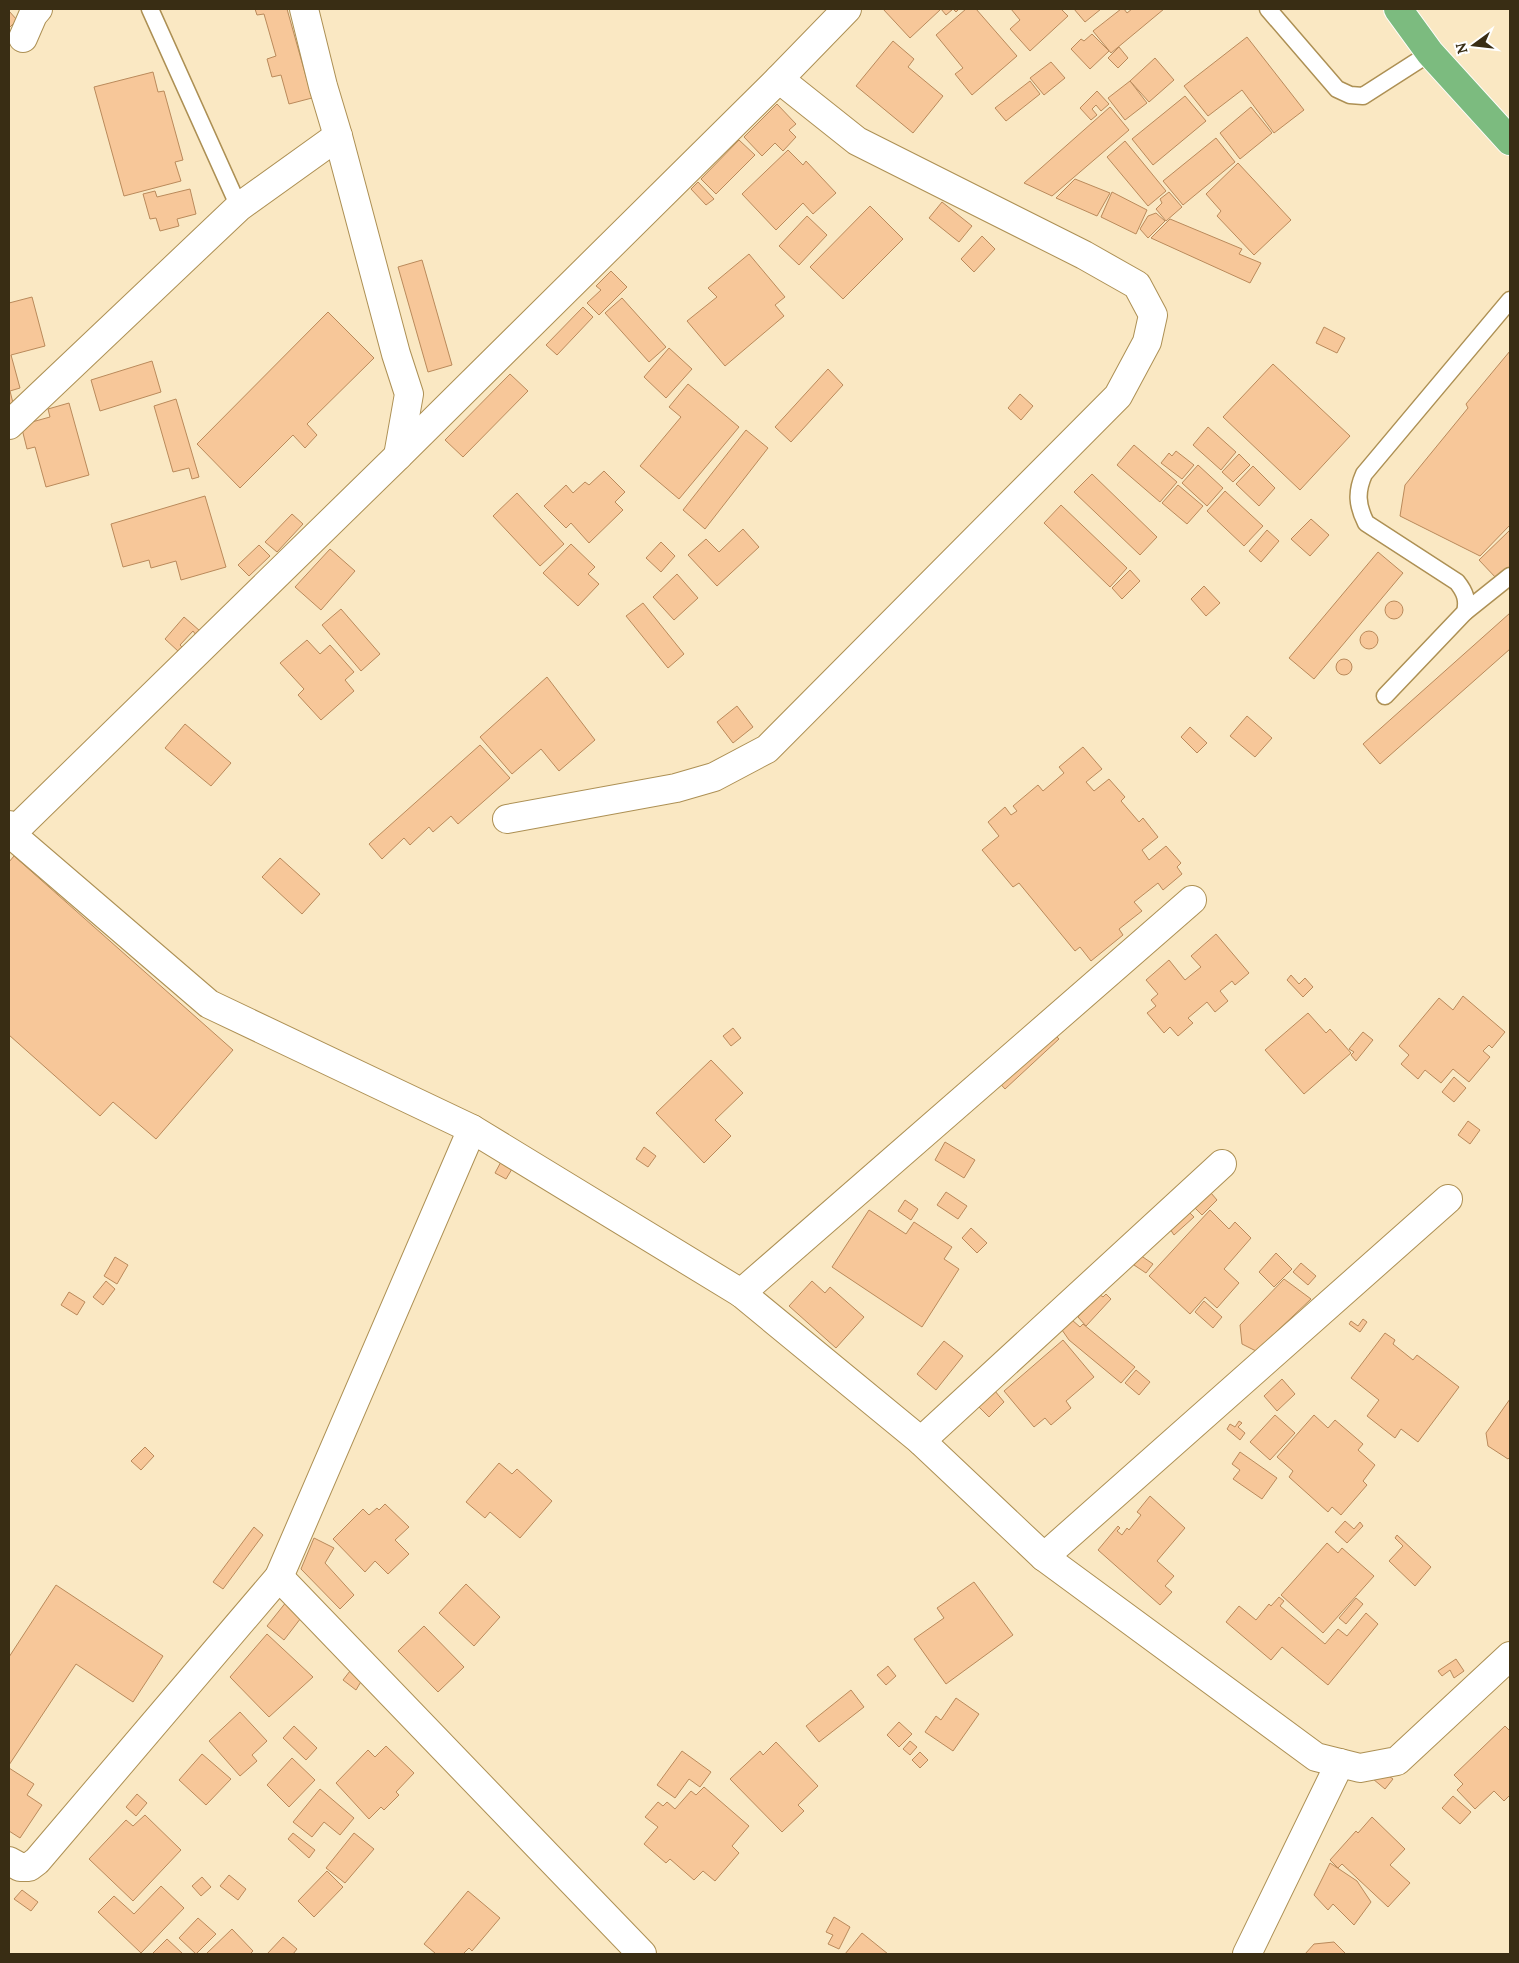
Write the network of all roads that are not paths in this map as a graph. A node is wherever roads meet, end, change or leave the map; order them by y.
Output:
1 (38, 9) edge
2 (150, 9) edge
3 (304, 9) edge
4 (847, 9) edge
5 (1268, 9) edge
6 (1398, 9) edge
7 (22, 38) dead end
8 (1430, 53) junction
9 (779, 79) junction
10 (338, 136) junction
11 (1510, 141) edge
12 (239, 207) junction
13 (1510, 300) edge
14 (9, 425) edge
15 (398, 456) junction
16 (1510, 576) edge
17 (1464, 612) junction
18 (1386, 696) dead end
19 (507, 819) dead end
20 (10, 832) edge
21 (1192, 900) dead end
22 (472, 1129) junction
23 (1222, 1164) dead end
24 (1448, 1199) dead end
25 (741, 1293) junction
26 (921, 1441) junction
27 (1044, 1557) junction
28 (279, 1577) junction
29 (1510, 1656) edge
30 (1340, 1764) junction
31 (9, 1861) edge
32 (642, 1954) edge
33 (1247, 1954) edge

1 - 7 street
2 - 12 lane
3 - 10 street
4 - 9 street
5 - 8 lane
6 - 8 highway
8 - 11 highway
9 - 15 street
9 - 19 street
10 - 12 street
10 - 15 street
12 - 14 street
13 - 17 lane
15 - 20 street
16 - 17 lane
17 - 18 lane
20 - 22 street
21 - 25 street
22 - 25 street
22 - 28 street
23 - 26 street
24 - 27 street
25 - 26 street
26 - 27 street
27 - 30 street
28 - 31 street
28 - 32 street
29 - 30 street
30 - 33 street

